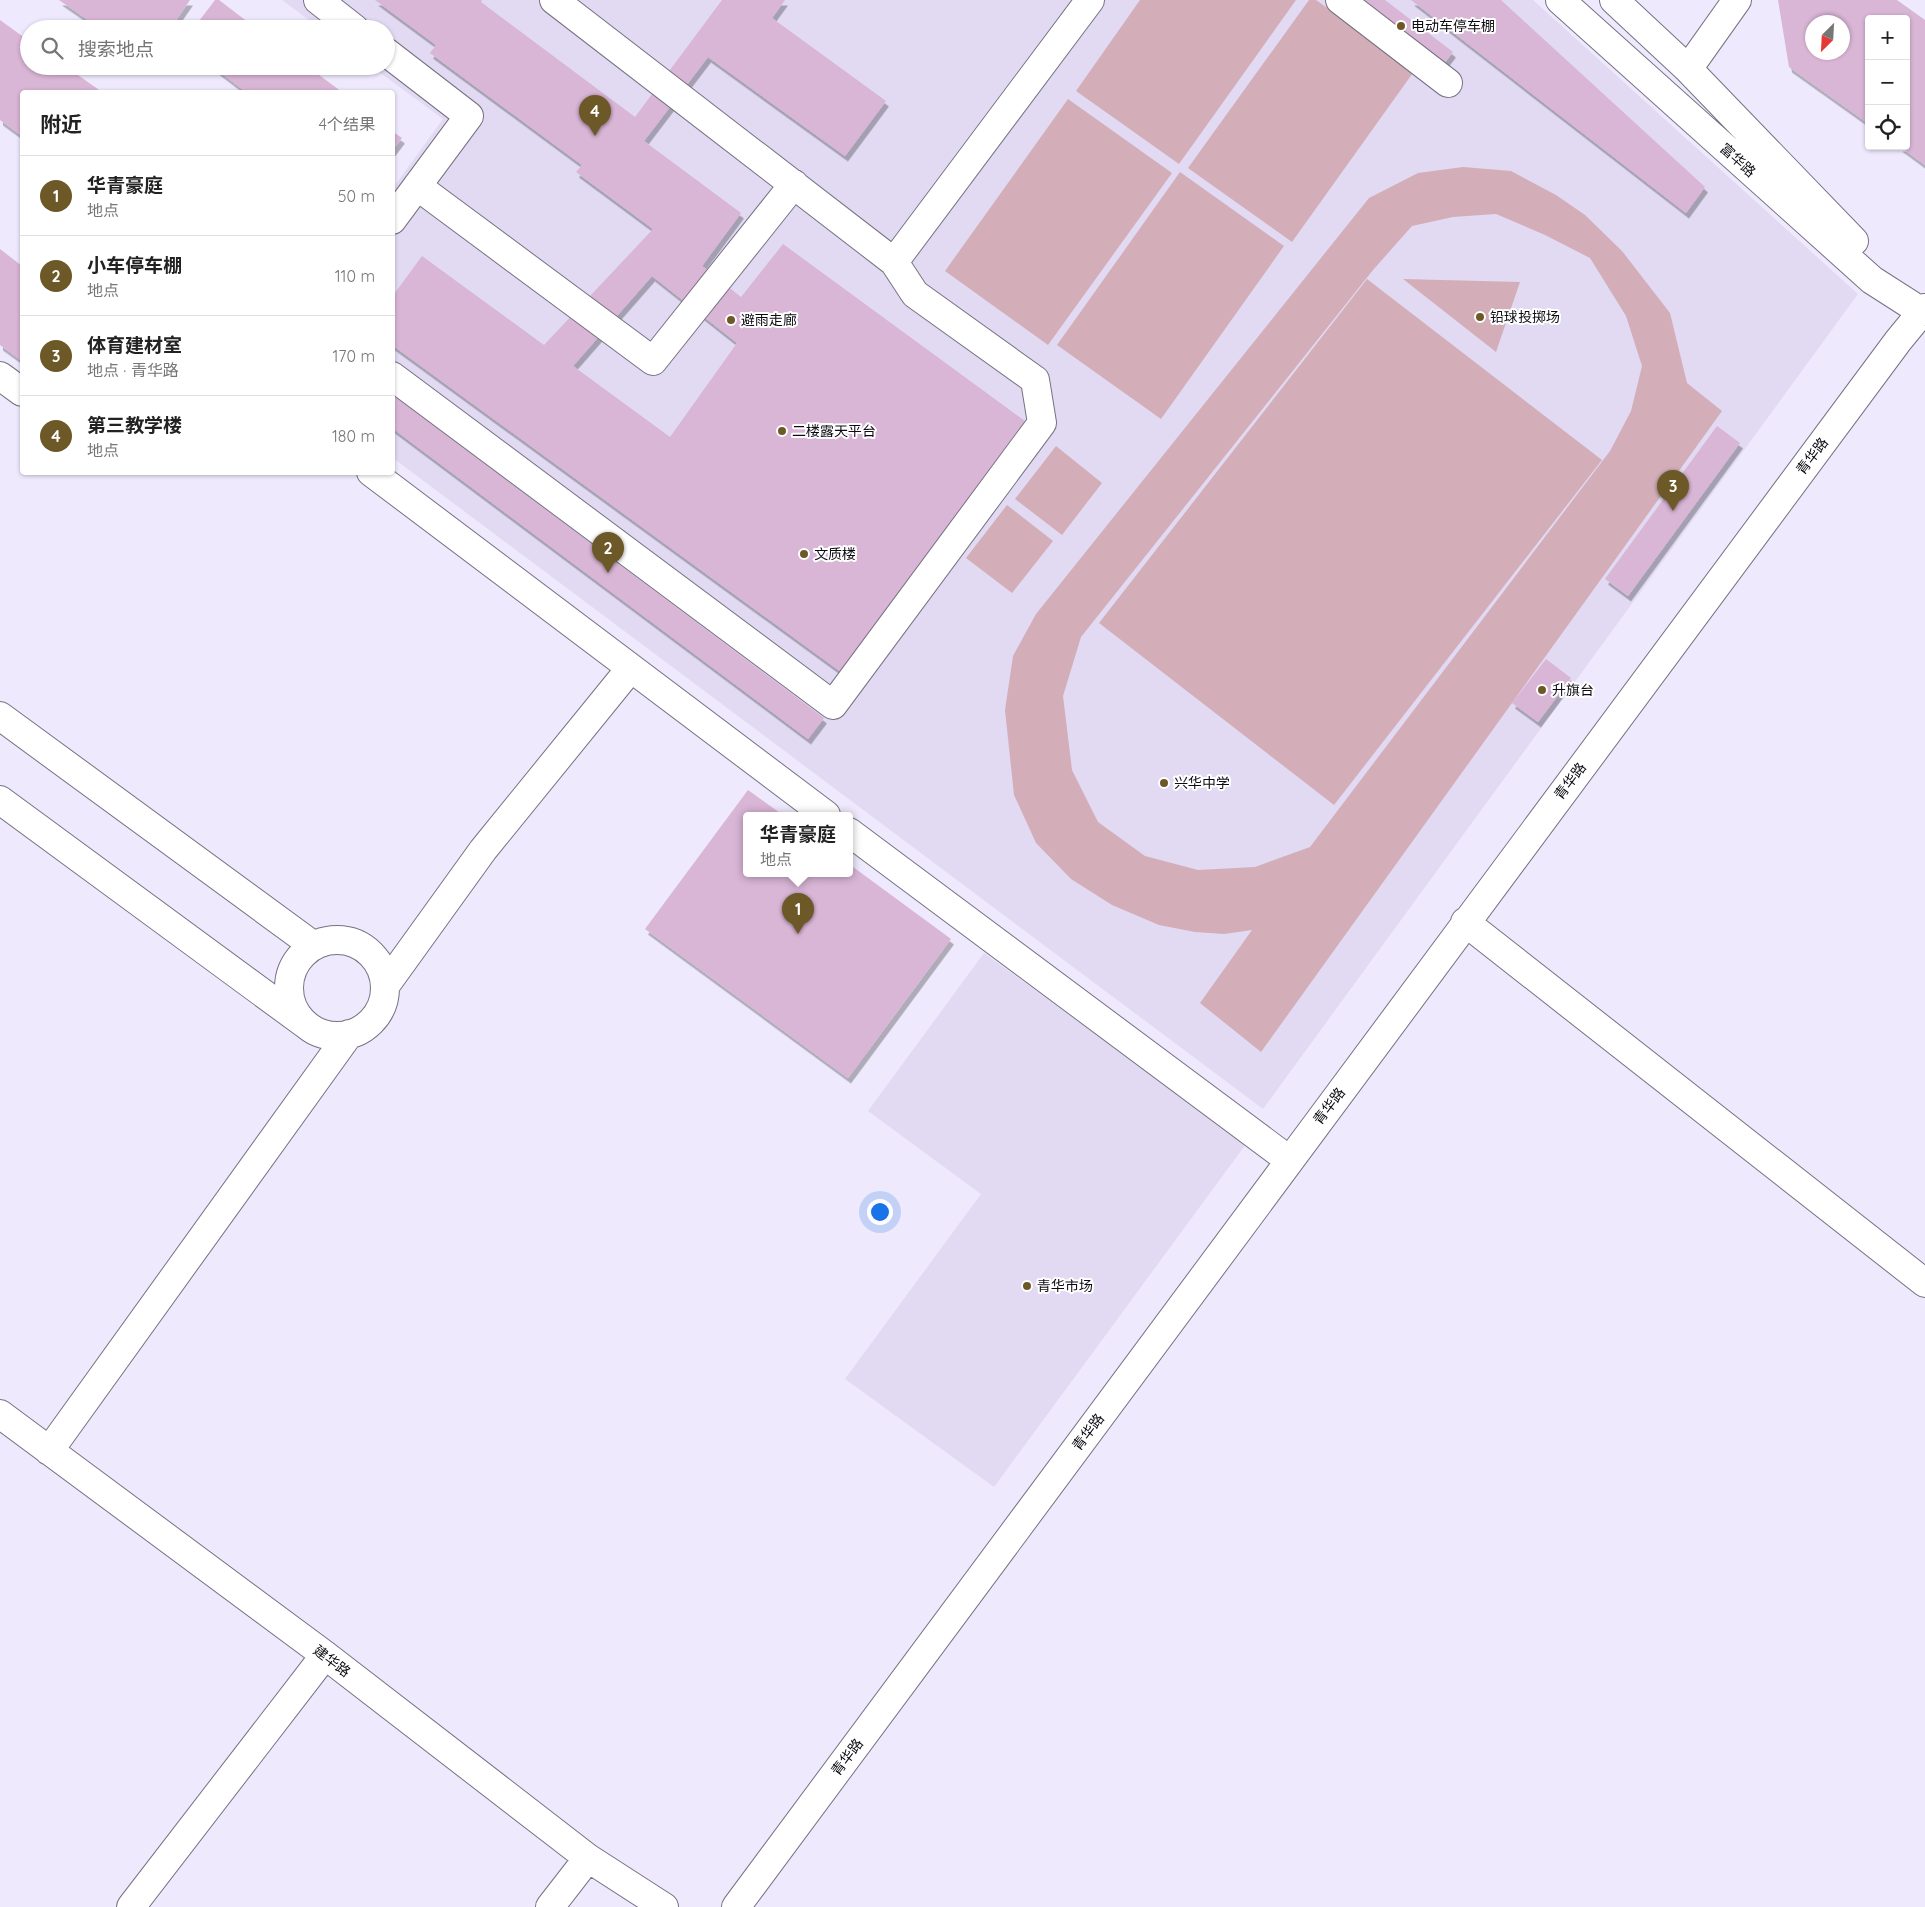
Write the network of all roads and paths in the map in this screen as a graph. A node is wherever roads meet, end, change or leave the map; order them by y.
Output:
1 (318, 0) edge
2 (554, 0) edge
3 (1090, 0) edge
4 (1340, 0) edge
5 (1560, 0) edge
6 (1614, 0) edge
7 (1737, 0) edge
8 (344, 20) edge
9 (395, 59) edge
10 (1688, 69) junction
11 (1448, 83) dead end
12 (794, 184) junction
13 (418, 186) junction
14 (395, 216) edge
15 (894, 262) junction
16 (1924, 311) edge
17 (395, 378) edge
18 (375, 475) edge
19 (630, 669) junction
20 (0, 716) edge
21 (0, 800) edge
22 (822, 812) edge
23 (853, 835) edge
24 (1466, 922) junction
25 (314, 946) junction
26 (385, 986) junction
27 (305, 1024) junction
28 (349, 1034) junction
29 (1289, 1160) junction
30 (1925, 1283) edge
31 (0, 1414) edge
32 (49, 1451) junction
33 (326, 1655) junction
34 (588, 1858) junction
35 (131, 1907) edge
36 (550, 1907) edge
37 (664, 1907) edge
38 (736, 1907) edge

1 - 8 street
2 - 12 street
3 - 15 street
4 - 11 street
5 - 16 street, 富华路
6 - 10 street, 富华路
7 - 10 street
9 - 13 street
10 - 16 street, 富华路
12 - 13 street
12 - 15 street
13 - 14 street
15 - 17 street
16 - 24 street, 青华路
18 - 19 street
19 - 22 street
19 - 26 street
20 - 25 street
21 - 27 street
23 - 29 street
24 - 29 street, 青华路
24 - 30 street
25 - 26 street
25 - 27 street
26 - 28 street
27 - 28 street
28 - 32 street
29 - 38 street, 青华路
31 - 32 street, 建华路
32 - 33 street, 建华路
33 - 34 street, 建华路
33 - 35 street
34 - 36 street
34 - 37 street, 建华路

